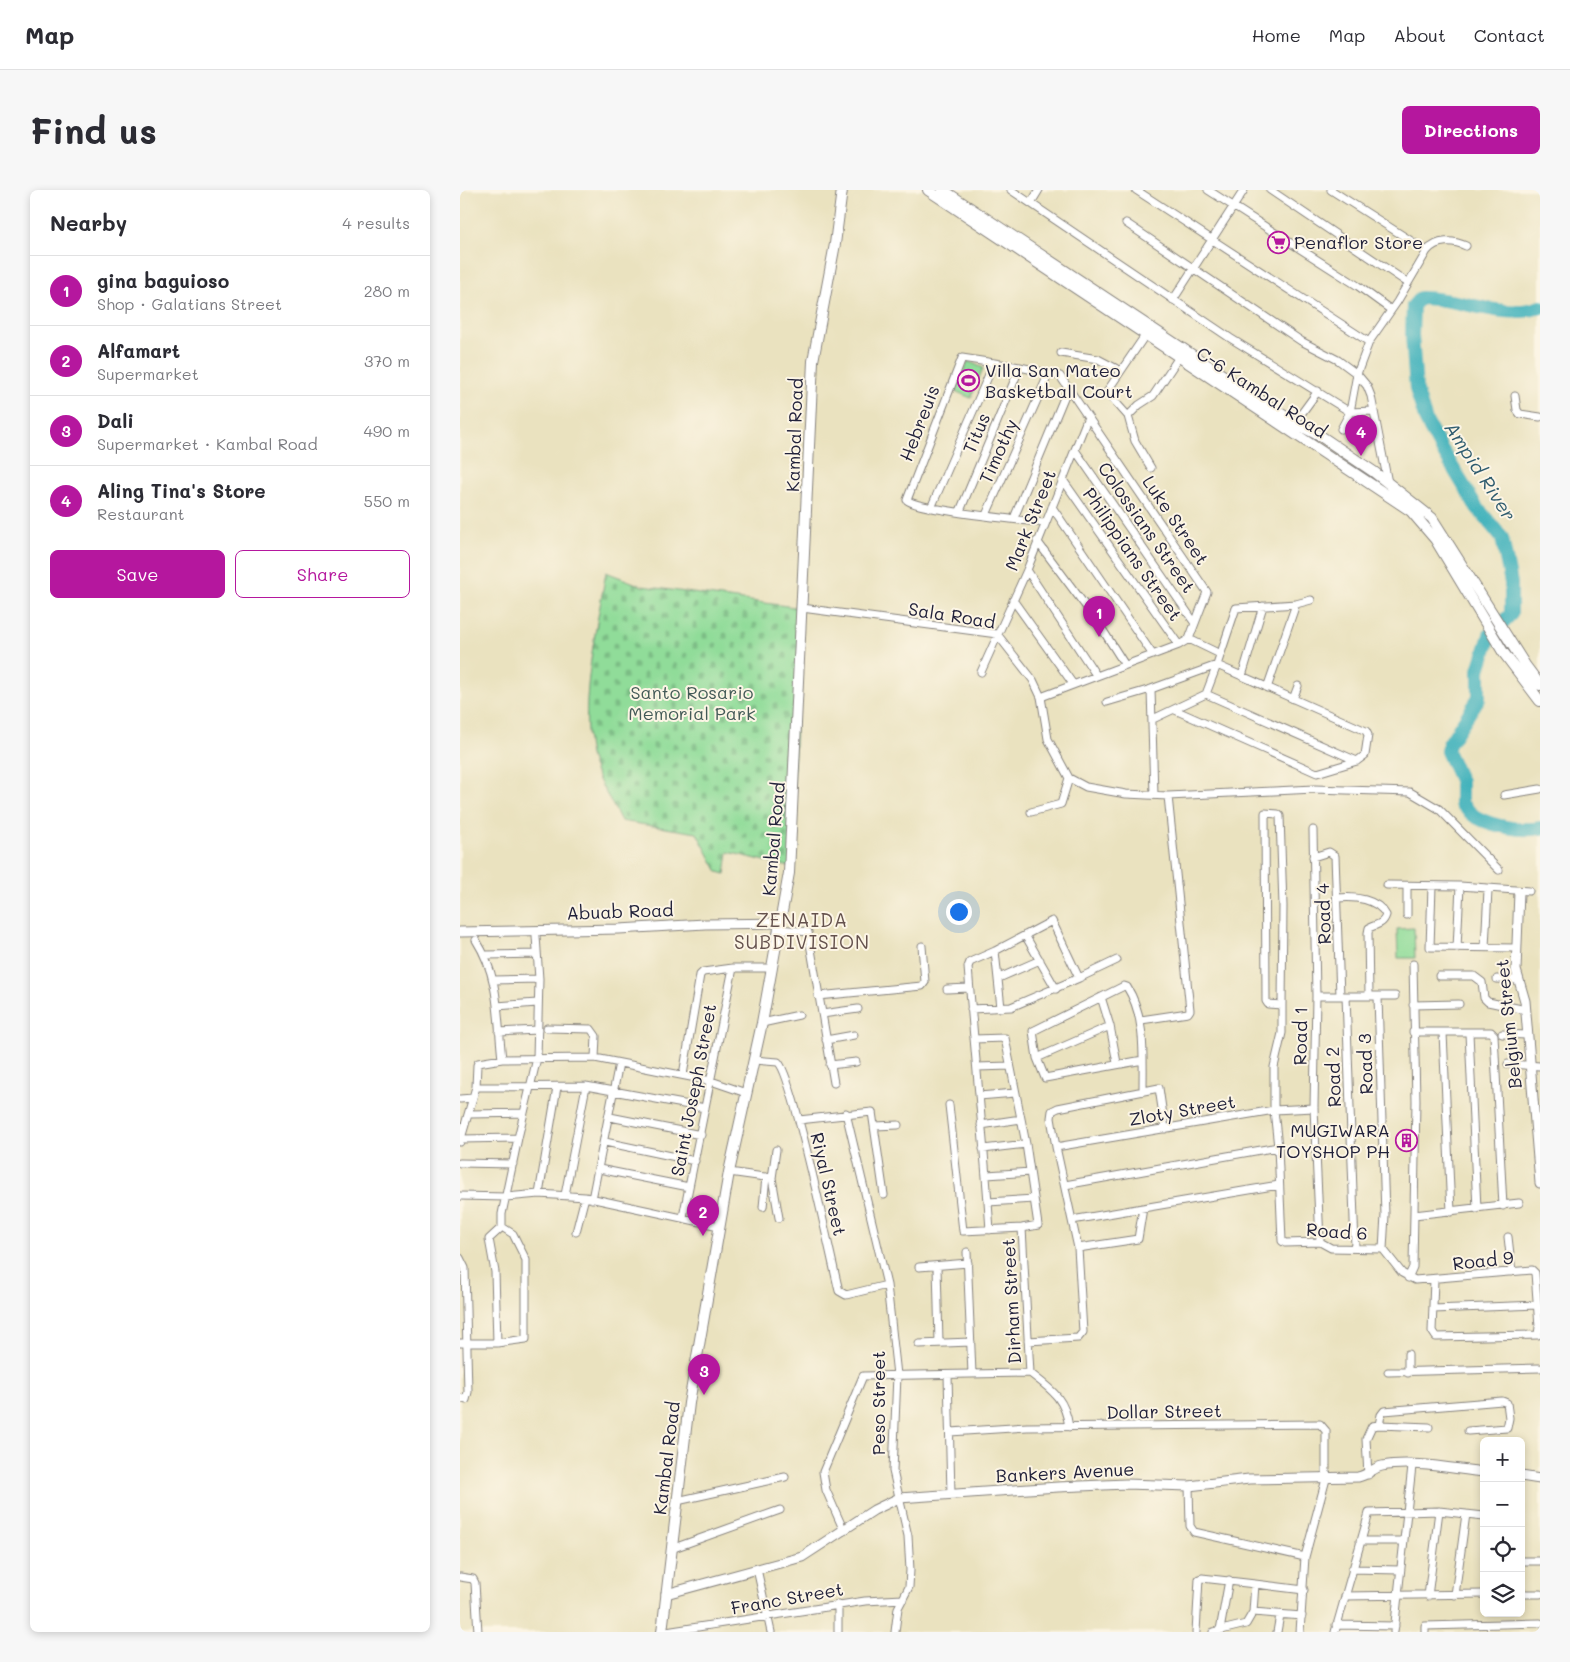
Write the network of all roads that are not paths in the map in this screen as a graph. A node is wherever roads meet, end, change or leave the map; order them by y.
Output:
1 (842, 190) edge
2 (928, 190) edge
3 (943, 190) edge
4 (1011, 190) edge
5 (1039, 190) edge
6 (1136, 190) edge
7 (1208, 190) edge
8 (1244, 190) edge
9 (1270, 190) edge
10 (1331, 190) edge
11 (1031, 203) junction
12 (1232, 207) junction
13 (1126, 223) dead end
14 (1211, 239) junction
15 (1466, 246) dead end
16 (1427, 251) junction
17 (1193, 267) junction
18 (1408, 283) junction
19 (1174, 300) junction
20 (1391, 310) junction
21 (1146, 334) junction
22 (1369, 342) junction
23 (1060, 353) dead end
24 (1181, 353) junction
25 (960, 360) joint
26 (994, 363) junction
27 (1020, 367) junction
28 (1121, 370) junction
29 (1049, 372) junction
30 (1357, 374) junction
31 (1068, 388) junction
32 (1318, 391) junction
33 (1515, 396) dead end
34 (1374, 411) junction
35 (1350, 412) junction
36 (1128, 416) junction
37 (1088, 417) junction
38 (1540, 417) edge
39 (1292, 426) junction
40 (1341, 429) dead end
41 (1075, 450) junction
42 (1151, 468) dead end
43 (1063, 480) junction
44 (1388, 483) junction
45 (1052, 507) junction
46 (931, 508) junction
47 (960, 511) junction
48 (986, 515) junction
49 (1014, 518) junction
50 (1044, 523) junction
51 (1037, 541) junction
52 (1027, 570) junction
53 (1471, 589) junction
54 (1013, 600) junction
55 (1311, 600) dead end
56 (1296, 604) junction
57 (1263, 606) junction
58 (802, 608) junction
59 (1194, 622) junction
60 (997, 634) junction
61 (1189, 639) junction
62 (1179, 645) junction
63 (1220, 654) junction
64 (1153, 655) junction
65 (1125, 665) junction
66 (1217, 665) junction
67 (981, 672) dead end
68 (1096, 675) junction
69 (1242, 676) junction
70 (1073, 684) junction
71 (1540, 685) edge
72 (1298, 686) dead end
73 (1267, 688) junction
74 (1152, 689) junction
75 (1206, 694) junction
76 (1041, 697) junction
77 (1293, 699) junction
78 (1540, 701) edge
79 (1107, 702) dead end
80 (1175, 710) junction
81 (1153, 719) junction
82 (1357, 761) junction
83 (1069, 778) junction
84 (1540, 789) edge
85 (1504, 794) dead end
86 (1154, 795) junction
87 (1168, 796) junction
88 (1031, 812) dead end
89 (1312, 830) dead end
90 (1312, 857) junction
91 (1499, 870) dead end
92 (1387, 885) dead end
93 (1407, 886) junction
94 (1432, 886) junction
95 (1460, 886) junction
96 (1488, 890) junction
97 (1529, 891) dead end
98 (1519, 892) junction
99 (1338, 898) junction
100 (1407, 915) dead end
101 (780, 926) junction
102 (460, 932) edge
103 (1025, 935) junction
104 (536, 936) dead end
105 (476, 940) dead end
106 (922, 946) dead end
107 (1486, 947) junction
108 (1457, 948) junction
109 (1516, 948) junction
110 (995, 952) junction
111 (537, 954) junction
112 (486, 956) junction
113 (1040, 960) junction
114 (1117, 960) dead end
115 (1414, 964) dead end
116 (733, 968) junction
117 (772, 968) junction
118 (1439, 976) dead end
119 (998, 978) junction
120 (1079, 978) junction
121 (539, 979) junction
122 (1497, 979) dead end
123 (494, 980) junction
124 (1518, 980) junction
125 (946, 988) dead end
126 (969, 988) junction
127 (1056, 989) junction
128 (818, 996) junction
129 (1316, 996) junction
130 (1343, 996) junction
131 (1369, 996) junction
132 (1395, 996) dead end
133 (1101, 997) junction
134 (1378, 997) junction
135 (537, 1003) junction
136 (1459, 1004) dead end
137 (1282, 1005) junction
138 (1413, 1005) junction
139 (497, 1006) junction
140 (1001, 1008) junction
141 (858, 1009) dead end
142 (971, 1009) junction
143 (1526, 1010) junction
144 (822, 1014) junction
145 (799, 1015) dead end
146 (1141, 1020) junction
147 (762, 1023) junction
148 (1110, 1026) junction
149 (547, 1028) dead end
150 (538, 1030) junction
151 (499, 1032) junction
152 (1413, 1032) junction
153 (1444, 1033) junction
154 (1469, 1033) junction
155 (1502, 1034) dead end
156 (854, 1035) dead end
157 (1527, 1035) junction
158 (974, 1039) junction
159 (826, 1040) junction
160 (502, 1058) junction
161 (537, 1058) junction
162 (595, 1058) junction
163 (1037, 1058) junction
164 (754, 1060) junction
165 (1143, 1060) junction
166 (856, 1062) dead end
167 (619, 1063) junction
168 (1117, 1063) junction
169 (1508, 1064) dead end
170 (830, 1065) junction
171 (1530, 1065) junction
172 (1010, 1066) junction
173 (1540, 1066) edge
174 (977, 1067) junction
175 (683, 1075) junction
176 (711, 1081) junction
177 (834, 1083) dead end
178 (586, 1086) junction
179 (530, 1087) junction
180 (557, 1087) junction
181 (476, 1088) junction
182 (1143, 1090) junction
183 (615, 1091) junction
184 (746, 1093) junction
185 (1015, 1093) junction
186 (980, 1096) junction
187 (473, 1098) junction
188 (460, 1099) edge
189 (949, 1105) dead end
190 (705, 1108) junction
191 (1314, 1108) junction
192 (1274, 1110) junction
193 (524, 1113) junction
194 (846, 1113) junction
195 (468, 1114) junction
196 (610, 1117) junction
197 (1021, 1119) junction
198 (798, 1120) junction
199 (898, 1125) dead end
200 (981, 1125) junction
201 (875, 1126) junction
202 (1165, 1129) junction
203 (701, 1135) junction
204 (518, 1138) junction
205 (461, 1140) edge
206 (605, 1142) junction
207 (1026, 1144) junction
208 (1056, 1147) junction
209 (1278, 1147) junction
210 (983, 1149) junction
211 (776, 1150) dead end
212 (695, 1161) junction
213 (460, 1163) edge
214 (513, 1164) junction
215 (599, 1169) junction
216 (729, 1172) junction
217 (1030, 1172) junction
218 (986, 1174) junction
219 (769, 1178) junction
220 (1540, 1183) edge
221 (1065, 1185) junction
222 (1279, 1185) junction
223 (689, 1187) junction
224 (539, 1194) junction
225 (565, 1194) junction
226 (884, 1195) dead end
227 (460, 1196) edge
228 (506, 1197) junction
229 (588, 1198) junction
230 (1034, 1199) junction
231 (988, 1202) junction
232 (1519, 1203) dead end
233 (1503, 1206) junction
234 (763, 1207) dead end
235 (1143, 1208) junction
236 (1477, 1209) junction
237 (1451, 1212) junction
238 (1414, 1214) junction
239 (683, 1217) junction
240 (779, 1218) dead end
241 (1072, 1220) junction
242 (719, 1226) junction
243 (502, 1227) junction
244 (1022, 1228) junction
245 (990, 1230) junction
246 (576, 1232) dead end
247 (1508, 1237) dead end
248 (1320, 1242) junction
249 (1078, 1248) junction
250 (1354, 1248) junction
251 (1383, 1249) junction
252 (967, 1252) dead end
253 (460, 1258) edge
254 (968, 1263) junction
255 (919, 1267) dead end
256 (937, 1267) junction
257 (1512, 1272) junction
258 (1408, 1278) junction
259 (1434, 1280) junction
260 (887, 1285) junction
261 (1537, 1305) junction
262 (1433, 1309) junction
263 (1028, 1341) junction
264 (971, 1342) junction
265 (464, 1343) edge
266 (497, 1343) junction
267 (939, 1343) junction
268 (919, 1344) dead end
269 (1408, 1354) dead end
270 (1540, 1368) edge
271 (1388, 1372) dead end
272 (1408, 1372) junction
273 (1030, 1373) junction
274 (972, 1374) junction
275 (897, 1375) junction
276 (948, 1375) junction
277 (460, 1398) edge
278 (1379, 1425) junction
279 (1069, 1427) junction
280 (1429, 1427) dead end
281 (1468, 1431) dead end
282 (950, 1432) junction
283 (1412, 1466) junction
284 (1480, 1472) edge
285 (1368, 1475) junction
286 (785, 1477) dead end
287 (1525, 1477) edge
288 (1326, 1479) junction
289 (1540, 1479) edge
290 (1189, 1486) junction
291 (951, 1494) junction
292 (899, 1498) junction
293 (677, 1501) junction
294 (780, 1510) dead end
295 (1439, 1511) junction
296 (1406, 1512) junction
297 (1466, 1514) junction
298 (1480, 1516) edge
299 (844, 1531) junction
300 (1360, 1541) junction
301 (1404, 1542) junction
302 (671, 1550) junction
303 (1306, 1556) junction
304 (1525, 1561) edge
305 (1540, 1561) edge
306 (757, 1569) junction
307 (1352, 1569) junction
308 (1400, 1570) junction
309 (460, 1577) edge
310 (1229, 1580) junction
311 (1255, 1584) junction
312 (1304, 1590) junction
313 (1480, 1593) edge
314 (666, 1594) junction
315 (1525, 1594) edge
316 (1540, 1594) edge
317 (1345, 1596) junction
318 (1428, 1596) junction
319 (1455, 1596) junction
320 (1397, 1597) junction
321 (903, 1599) junction
322 (838, 1604) junction
323 (1253, 1612) junction
324 (1280, 1615) junction
325 (768, 1616) junction
326 (1302, 1616) junction
327 (1540, 1623) edge
328 (1503, 1624) junction
329 (717, 1629) edge
330 (1336, 1629) edge
331 (1394, 1629) edge
332 (1217, 1631) edge
333 (478, 1632) edge
334 (664, 1632) edge
335 (771, 1632) edge
336 (838, 1632) edge
337 (895, 1632) edge
338 (1196, 1632) edge
339 (1277, 1632) edge
340 (1300, 1632) edge
341 (1425, 1632) edge
342 (1504, 1632) edge

1 - 58 main road, Kambal Road
2 - 21 main road, C-6 Kambal Road
3 - 24 main road, C-6 Kambal Road
4 - 11 street
5 - 11 street
6 - 14 street
7 - 12 street
8 - 12 street
9 - 18 street
10 - 16 street
11 - 19 street
12 - 14 street
12 - 20 street
13 - 17 street
14 - 17 street
14 - 22 street
15 - 16 street
16 - 18 street
17 - 19 street
17 - 30 street
18 - 20 street
19 - 32 street
20 - 22 street
21 - 24 main road, C-6 Kambal Road
21 - 28 street
22 - 30 street
23 - 28 street
24 - 36 street
24 - 39 main road, C-6 Kambal Road
25 - 26 street, Luke Street
25 - 46 street, Hebreuis
26 - 27 street, Luke Street
26 - 46 street
27 - 29 street, Luke Street
27 - 47 street, Titus
28 - 36 street
29 - 31 street, Luke Street
29 - 48 street, Timothy
30 - 34 street
30 - 35 street
31 - 37 street, Luke Street
31 - 49 street
32 - 35 street
32 - 39 street
33 - 38 street
34 - 35 street
34 - 44 street
35 - 40 street
36 - 42 street
37 - 41 street, Mark Street
37 - 59 street, Luke Street
39 - 44 main road, C-6 Kambal Road
39 - 53 main road, C-6 Kambal Road
41 - 43 street, Mark Street
41 - 59 street, Colossians Street
43 - 45 street, Mark Street
43 - 62 street, Philippians Street
44 - 53 main road, C-6 Kambal Road
45 - 50 street, Mark Street
45 - 64 street
46 - 47 street
47 - 48 street
48 - 49 street
49 - 50 street
50 - 51 street, Mark Street
51 - 52 street, Mark Street
51 - 65 street
52 - 54 street, Mark Street
52 - 68 street
53 - 71 main road, C-6 Kambal Road
53 - 78 main road, C-6 Kambal Road
54 - 60 street, Mark Street
54 - 70 street
55 - 56 street
56 - 57 street
56 - 73 street
57 - 63 street
57 - 69 street
58 - 60 street, Sala Road
58 - 101 main road, Kambal Road
59 - 61 street, Luke Street
60 - 67 street, Mark Street
60 - 76 street, Sala Road
61 - 62 street
61 - 63 street
62 - 64 street
63 - 66 street
64 - 65 street
65 - 68 street
66 - 69 street
66 - 74 street
66 - 75 street
68 - 70 street
69 - 73 street
70 - 76 street
72 - 77 street
73 - 77 street
74 - 79 street
74 - 81 street
75 - 80 street
75 - 82 street
76 - 83 street, Sala Road
77 - 82 street
80 - 81 street
80 - 82 street
81 - 86 street
83 - 86 street
83 - 88 street
84 - 85 street
86 - 87 street
87 - 91 street
87 - 146 street
89 - 90 street, Road 1
90 - 99 street, Road 4
90 - 129 street, Road 1
92 - 93 street
93 - 94 street
93 - 100 street
94 - 95 street
94 - 108 street
95 - 96 street
95 - 108 street
96 - 98 street
96 - 107 street
97 - 98 street
98 - 109 street, Belgium Street
99 - 130 street, Road 4
99 - 131 street
101 - 102 street, Abuab Road
101 - 117 main road, Kambal Road
101 - 128 street
103 - 110 street
103 - 113 street
103 - 120 street
104 - 111 street
105 - 112 street
106 - 128 street
107 - 108 street
107 - 109 street
109 - 124 street, Belgium Street
110 - 119 street
110 - 126 street
111 - 112 street
111 - 121 street
112 - 123 street
113 - 119 street
113 - 127 street
114 - 120 street
115 - 138 street
116 - 117 street
116 - 175 street
116 - 176 street, Saint Joseph Street
117 - 147 main road, Kambal Road
118 - 143 street
119 - 140 street
120 - 127 street
121 - 123 street
121 - 135 street
122 - 124 street
123 - 139 street
124 - 143 street, Belgium Street
125 - 126 street
126 - 142 street
127 - 140 street
128 - 144 street
129 - 130 street
129 - 191 street, Road 1
130 - 131 street
130 - 250 street, Road 2
131 - 134 street
132 - 134 street
133 - 146 street
133 - 148 street
133 - 163 street
134 - 251 street, Road 3
135 - 139 street
135 - 150 street
136 - 138 street
137 - 137 street
137 - 192 street
138 - 152 street
139 - 151 street
140 - 142 street
141 - 144 street
142 - 158 street
143 - 157 street, Belgium Street
144 - 159 street
145 - 147 street
146 - 165 street
147 - 164 main road, Kambal Road
148 - 163 street
148 - 168 street
149 - 162 street
150 - 151 street
150 - 161 street
151 - 160 street
152 - 153 street
152 - 238 street
153 - 154 street
153 - 237 street
154 - 233 street
154 - 236 street
155 - 157 street
156 - 159 street
157 - 171 street, Belgium Street
158 - 172 street
158 - 174 street
159 - 170 street
160 - 161 street
160 - 181 street
161 - 162 street
161 - 179 street
162 - 167 street
163 - 168 street
164 - 184 main road, Kambal Road
164 - 198 street, Riyal Street
165 - 168 street
165 - 182 street
166 - 170 street
167 - 175 street
167 - 183 street
169 - 171 street
170 - 177 street
171 - 173 street
171 - 220 street, Belgium Street
172 - 174 street
172 - 185 street
174 - 186 street
175 - 176 street
176 - 184 street
176 - 190 street, Saint Joseph Street
178 - 180 street
178 - 183 street
178 - 225 street
179 - 180 street
179 - 181 street
179 - 193 street
180 - 224 street
181 - 187 street
182 - 202 street
182 - 208 street
183 - 190 street
183 - 196 street
184 - 216 main road, Kambal Road
185 - 186 street
185 - 197 street
186 - 200 street
187 - 188 street
187 - 195 street
189 - 245 street
190 - 203 street, Saint Joseph Street
191 - 192 street, Zloty Street
191 - 248 street, Road 1
192 - 202 street, Zloty Street
192 - 209 street
193 - 195 street
193 - 204 street
194 - 198 street
194 - 201 street
194 - 260 street, Peso Street
195 - 205 street
196 - 203 street
196 - 206 street
197 - 200 street
197 - 207 street
198 - 260 street, Riyal Street
199 - 201 street
200 - 210 street
201 - 226 street
202 - 208 street, Zloty Street
203 - 212 street, Saint Joseph Street
204 - 205 street
204 - 214 street
206 - 212 street
206 - 215 street
207 - 210 street
207 - 217 street
208 - 221 street
209 - 221 street
209 - 222 street
210 - 218 street
211 - 219 street
212 - 223 street, Saint Joseph Street
213 - 214 street
214 - 228 street
215 - 223 street
215 - 229 street
216 - 219 street
216 - 242 main road, Kambal Road
217 - 218 street
217 - 230 street
218 - 231 street
219 - 234 street
219 - 240 street
221 - 241 street
222 - 235 street
222 - 248 street, Road 6
223 - 239 street, Saint Joseph Street
224 - 225 street
224 - 228 street
225 - 229 street
227 - 228 street
228 - 243 street
229 - 239 street
229 - 246 street
230 - 231 street
230 - 244 street
231 - 245 street
232 - 233 street
233 - 236 street
235 - 241 street
235 - 249 street
236 - 237 street
237 - 238 street
238 - 258 street
239 - 242 street
241 - 249 street
242 - 293 main road, Kambal Road
243 - 266 street
243 - 266 street
244 - 245 street
244 - 263 street, Dirham Street
247 - 257 street
248 - 250 street, Road 6
249 - 263 street
250 - 251 street, Road 6
251 - 258 street, Road 6
252 - 254 street
253 - 265 street
254 - 256 street
254 - 264 street
255 - 256 street
256 - 267 street
257 - 259 street, Road 9
257 - 261 street, Road 9
258 - 259 street
259 - 262 street
260 - 275 street, Peso Street
261 - 262 street
261 - 262 street
263 - 273 street, Dirham Street
264 - 267 street
264 - 274 street
265 - 266 street
265 - 277 street
267 - 268 street
269 - 272 street
270 - 272 street
271 - 272 street
273 - 274 street
273 - 279 street
274 - 276 street
275 - 276 street
275 - 292 street, Peso Street
275 - 299 street
276 - 282 street
278 - 280 street
278 - 281 street
278 - 285 street
279 - 282 street, Dollar Street
279 - 288 street, Dollar Street
282 - 291 street
283 - 284 street, Bankers Avenue
283 - 285 street, Bankers Avenue
283 - 296 street
285 - 288 street, Bankers Avenue
286 - 293 street
287 - 289 street
288 - 290 street, Bankers Avenue
288 - 303 street
290 - 291 street, Bankers Avenue
290 - 303 street
291 - 292 street, Bankers Avenue
292 - 299 street, Bankers Avenue
292 - 321 street, Peso Street
293 - 302 main road, Kambal Road
294 - 302 street
295 - 296 street
295 - 297 street
295 - 318 street
296 - 300 street
296 - 301 street
297 - 298 street
297 - 319 street
299 - 306 street, Bankers Avenue
300 - 301 street
300 - 307 street
301 - 308 street
302 - 314 main road, Kambal Road
303 - 312 street
304 - 305 street
306 - 314 street, Bankers Avenue
306 - 325 street
307 - 308 street
307 - 317 street
308 - 320 street
309 - 333 street
310 - 311 street
310 - 332 street
310 - 338 street
311 - 312 street
311 - 323 street
312 - 326 street
313 - 319 street
314 - 334 main road, Kambal Road
315 - 316 street
317 - 320 street
317 - 330 street
318 - 319 street
318 - 320 street
320 - 331 street
321 - 322 street, Franc Street
321 - 337 street, Peso Street
322 - 325 street, Franc Street
322 - 336 street
323 - 324 street
323 - 332 street
324 - 326 street
324 - 339 street
325 - 329 street, Franc Street
325 - 335 street
326 - 340 street
327 - 328 street
328 - 341 street
328 - 342 street
329 - 334 street, Franc Street
330 - 331 street

